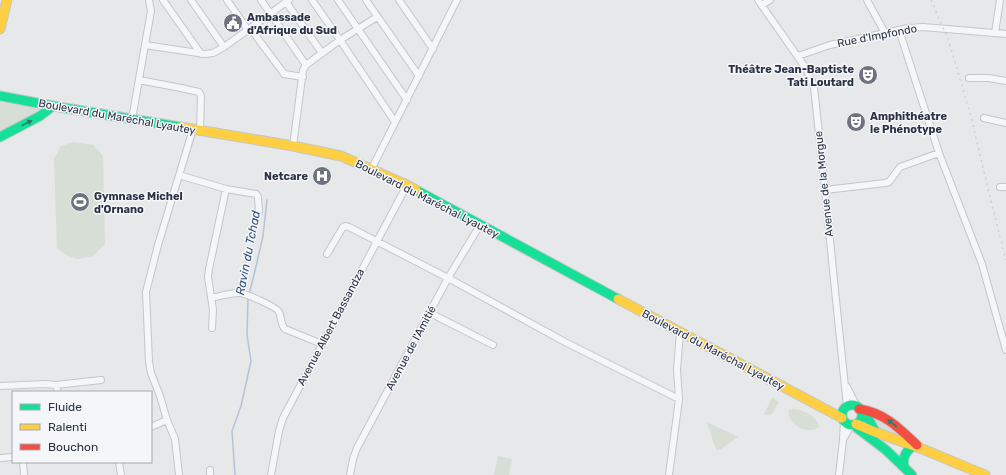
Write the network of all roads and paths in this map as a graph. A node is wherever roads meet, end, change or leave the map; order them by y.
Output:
1 (7, 0) edge
2 (157, 0) edge
3 (162, 0) edge
4 (191, 0) edge
5 (227, 0) edge
6 (261, 0) edge
7 (312, 0) edge
8 (338, 0) edge
9 (366, 0) edge
10 (399, 0) edge
11 (457, 0) edge
12 (770, 0) edge
13 (867, 0) edge
14 (1001, 0) edge
15 (287, 1) edge
16 (150, 3) edge
17 (760, 3) edge
18 (270, 14) junction
19 (377, 17) junction
20 (0, 29) edge
21 (249, 29) junction
22 (358, 29) junction
23 (899, 30) junction
24 (885, 33) junction
25 (995, 33) junction
26 (1006, 34) edge
27 (340, 40) junction
28 (145, 45) junction
29 (224, 47) junction
30 (433, 49) junction
31 (322, 53) junction
32 (201, 54) junction
33 (798, 56) junction
34 (306, 65) junction
35 (419, 76) junction
36 (303, 77) junction
37 (968, 78) dead end
38 (139, 80) junction
39 (1006, 81) edge
40 (0, 96) edge
41 (407, 100) junction
42 (53, 106) junction
43 (984, 118) dead end
44 (132, 119) junction
45 (395, 122) junction
46 (1006, 123) edge
47 (196, 130) junction
48 (0, 137) edge
49 (293, 146) junction
50 (939, 153) junction
51 (372, 168) junction
52 (179, 175) junction
53 (407, 185) junction
54 (226, 189) junction
55 (825, 190) junction
56 (259, 211) dead end
57 (480, 225) junction
58 (376, 241) junction
59 (327, 254) dead end
60 (448, 278) junction
61 (211, 298) junction
62 (430, 313) junction
63 (212, 328) dead end
64 (680, 332) junction
65 (322, 344) junction
66 (493, 345) dead end
67 (1006, 350) edge
68 (101, 380) dead end
69 (845, 384) junction
70 (56, 385) junction
71 (0, 386) edge
72 (58, 391) edge
73 (678, 399) junction
74 (859, 409) junction
75 (848, 418) junction
76 (167, 420) junction
77 (152, 427) edge
78 (875, 432) junction
79 (916, 447) junction
80 (886, 450) junction
81 (12, 457) edge
82 (0, 458) edge
83 (23, 463) edge
84 (119, 463) edge
85 (904, 466) junction
86 (24, 475) edge
87 (121, 475) edge
88 (179, 475) edge
89 (271, 475) edge
90 (350, 475) edge
91 (669, 475) edge
92 (839, 475) edge
93 (912, 475) edge
94 (985, 475) edge

1 - 20 main road
2 - 16 street
3 - 32 street
4 - 29 street
5 - 21 street
6 - 18 street
7 - 27 street
8 - 22 street
9 - 19 street
10 - 30 street
11 - 30 street
12 - 17 street
13 - 24 street
14 - 25 street
15 - 18 street
15 - 31 street
16 - 28 street
17 - 33 street, Avenue de la Morgue
18 - 21 street
18 - 34 street
19 - 22 street
19 - 35 street
21 - 29 street
21 - 36 street
22 - 27 street
22 - 41 street
23 - 24 street, Rue d'Impfondo
23 - 25 street, Rue d'Impfondo
23 - 50 street
24 - 33 street, Rue d'Impfondo
25 - 26 street, Rue d'Impfondo
27 - 31 street
27 - 45 street
28 - 32 street
28 - 38 street
29 - 32 street
30 - 35 street
31 - 34 street
33 - 55 street, Avenue de la Morgue
34 - 36 street
35 - 41 street
36 - 49 street
37 - 39 street
38 - 44 street
38 - 47 street
40 - 42 main road, Boulevard du Maréchal Lyautey
41 - 45 street
42 - 44 main road, Boulevard du Maréchal Lyautey
48 -> 42 main road
43 - 46 street
44 - 47 main road, Boulevard du Maréchal Lyautey
45 - 51 street
47 - 49 main road, Boulevard du Maréchal Lyautey
47 - 52 street
49 - 51 main road, Boulevard du Maréchal Lyautey
50 - 55 street
50 - 67 street
51 - 53 main road, Boulevard du Maréchal Lyautey
52 - 54 street
52 - 76 street
53 - 57 main road, Boulevard du Maréchal Lyautey
53 - 58 street, Avenue Albert Bassandza
54 - 56 street
54 - 61 street
55 - 69 street, Avenue de la Morgue
57 - 60 street, Avenue de l'Amitié
57 - 64 main road, Boulevard du Maréchal Lyautey
58 - 59 street
58 - 60 street
58 - 65 street, Avenue Albert Bassandza
60 - 62 street, Avenue de l'Amitié
60 - 73 street
61 - 63 street
61 - 65 street
62 - 66 street
62 - 90 street, Avenue de l'Amitié
64 - 73 street
64 - 75 main road, Boulevard du Maréchal Lyautey
65 - 89 street, Avenue Albert Bassandza
68 - 70 street
69 - 74 street, Avenue de la Morgue
69 - 75 street, Avenue de la Morgue
70 - 71 street
70 - 72 street
73 - 91 street
74 - 75 main road
74 - 75 main road
74 - 78 main road
79 -> 74 main road
75 - 78 main road
75 - 80 main road
75 - 92 street, Avenue de la Morgue
76 - 77 street
76 - 88 street
78 - 79 main road
78 - 80 main road
79 - 85 main road
79 - 94 main road
80 - 85 main road
81 - 82 street
83 - 86 street
84 - 87 street
85 - 93 main road

